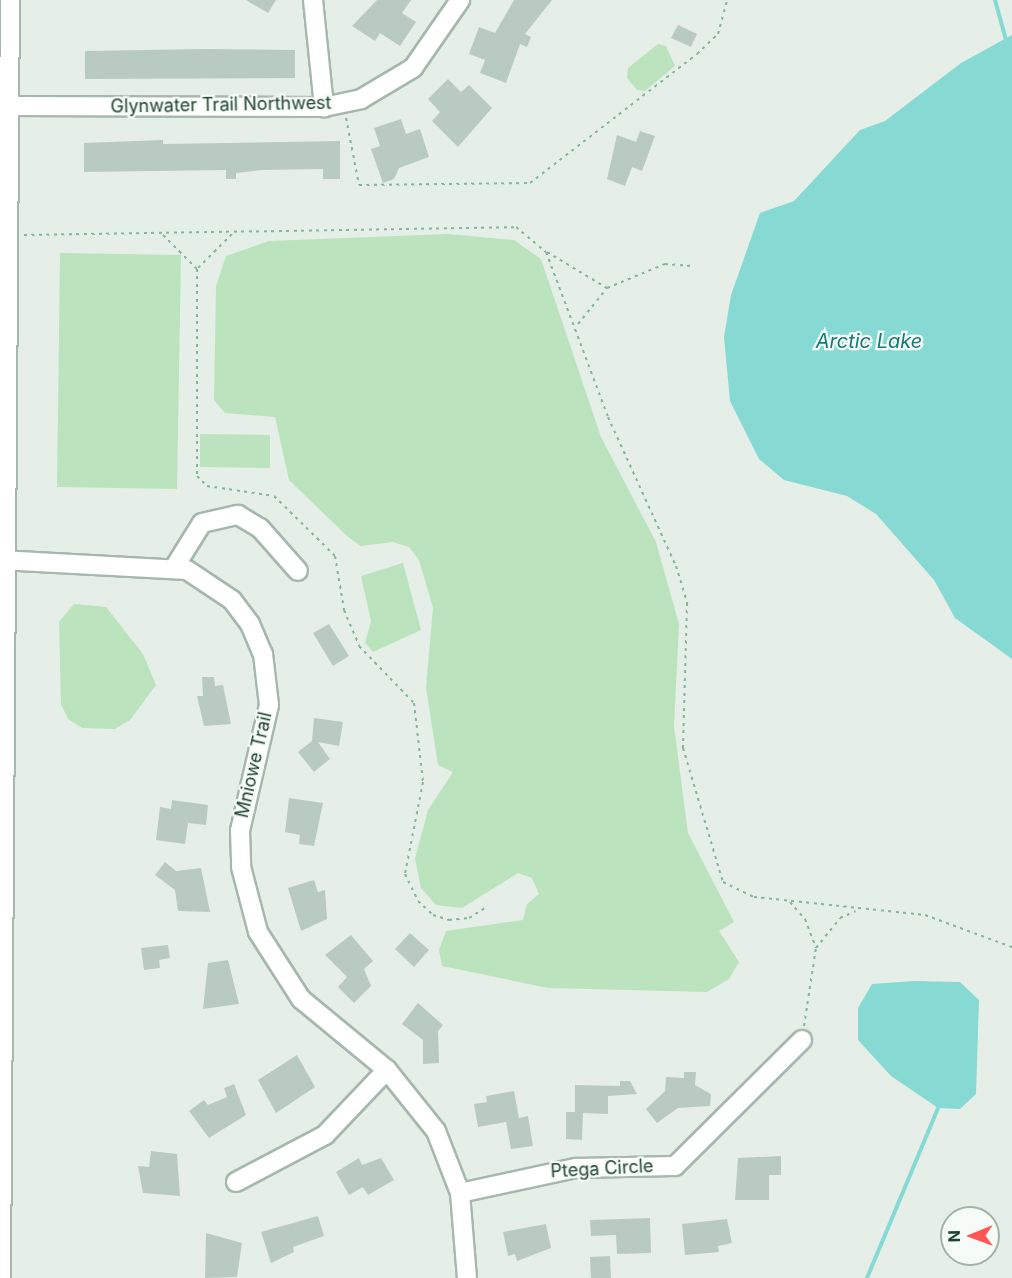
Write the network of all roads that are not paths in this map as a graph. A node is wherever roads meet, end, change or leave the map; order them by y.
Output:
1 (10, 0) edge
2 (312, 0) edge
3 (460, 0) edge
4 (9, 106) junction
5 (324, 107) junction
6 (2, 560) edge
7 (174, 568) junction
8 (298, 571) dead end
9 (801, 1040) road end
10 (387, 1070) junction
11 (236, 1182) dead end
12 (460, 1194) junction
13 (1, 1278) edge
14 (467, 1278) edge

1 - 4 street
2 - 5 street
3 - 5 street, Glynwater Trail Northwest
4 - 5 street, Glynwater Trail Northwest
4 - 6 street
6 - 7 street, Mniowe Trail
6 - 13 street
7 - 8 street
7 - 10 street, Mniowe Trail
9 - 12 street, Ptega Circle
10 - 11 street
10 - 12 street, Mniowe Trail
12 - 14 street, Mniowe Trail

